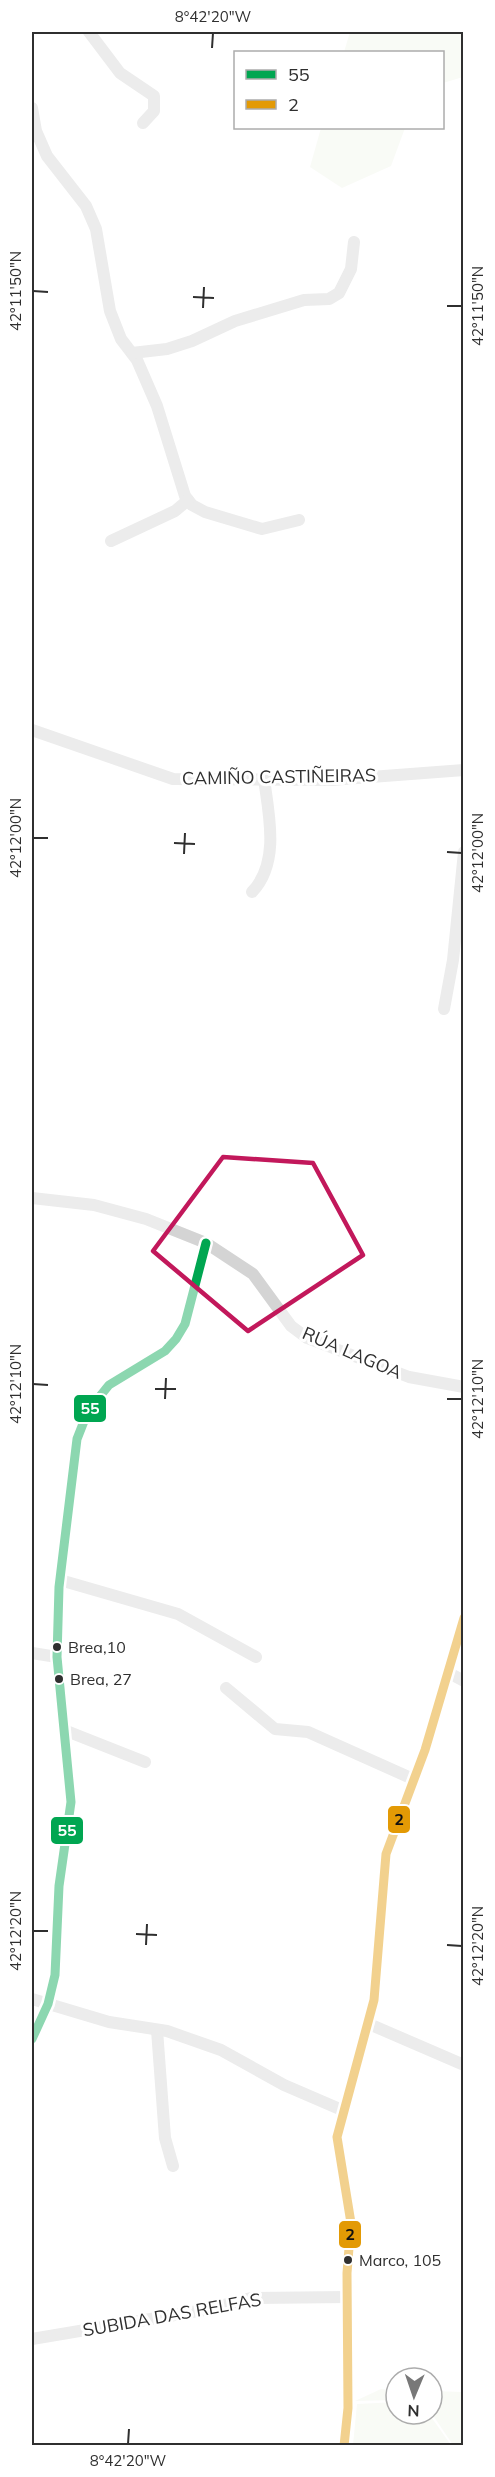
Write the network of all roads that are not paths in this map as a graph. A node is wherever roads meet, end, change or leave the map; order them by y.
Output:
1 (89, 32) edge
2 (32, 108) edge
3 (143, 123) dead end
4 (354, 242) dead end
5 (132, 353) junction
6 (188, 500) junction
7 (299, 520) dead end
8 (111, 541) dead end
9 (32, 729) edge
10 (464, 770) edge
11 (264, 780) junction
12 (464, 852) edge
13 (252, 892) dead end
14 (444, 1009) dead end
15 (32, 1198) edge
16 (206, 1243) junction
17 (464, 1387) edge
18 (60, 1580) junction
19 (464, 1618) edge
20 (32, 1653) edge
21 (57, 1657) junction
22 (256, 1657) dead end
23 (449, 1673) junction
24 (464, 1681) edge
25 (226, 1688) dead end
26 (64, 1730) junction
27 (145, 1762) dead end
28 (413, 1779) junction
29 (32, 1999) edge
30 (48, 2004) junction
31 (369, 2024) junction
32 (158, 2030) junction
33 (32, 2039) edge
34 (464, 2065) edge
35 (342, 2110) junction
36 (173, 2166) dead end
37 (348, 2297) junction
38 (32, 2338) edge
39 (344, 2445) edge

1 - 3 street
2 - 5 street
4 - 5 street
5 - 6 street
6 - 7 street
6 - 8 street
9 - 11 street, CAMIÑO CASTIÑEIRAS
10 - 11 street, CAMIÑO CASTIÑEIRAS
11 - 13 street
12 - 14 street
15 - 16 street, RÚA LAGOA
16 - 17 street, RÚA LAGOA
16 - 18 street
18 - 21 street
18 - 22 street
19 - 23 street
20 - 21 street
21 - 26 street
23 - 24 street
23 - 28 street
25 - 28 street
26 - 27 street
26 - 30 street
28 - 31 street
29 - 30 street
30 - 32 street
30 - 33 street
31 - 34 street
31 - 35 street
32 - 35 street
32 - 36 street
35 - 37 street
37 - 38 street, SUBIDA DAS RELFAS
37 - 39 street

